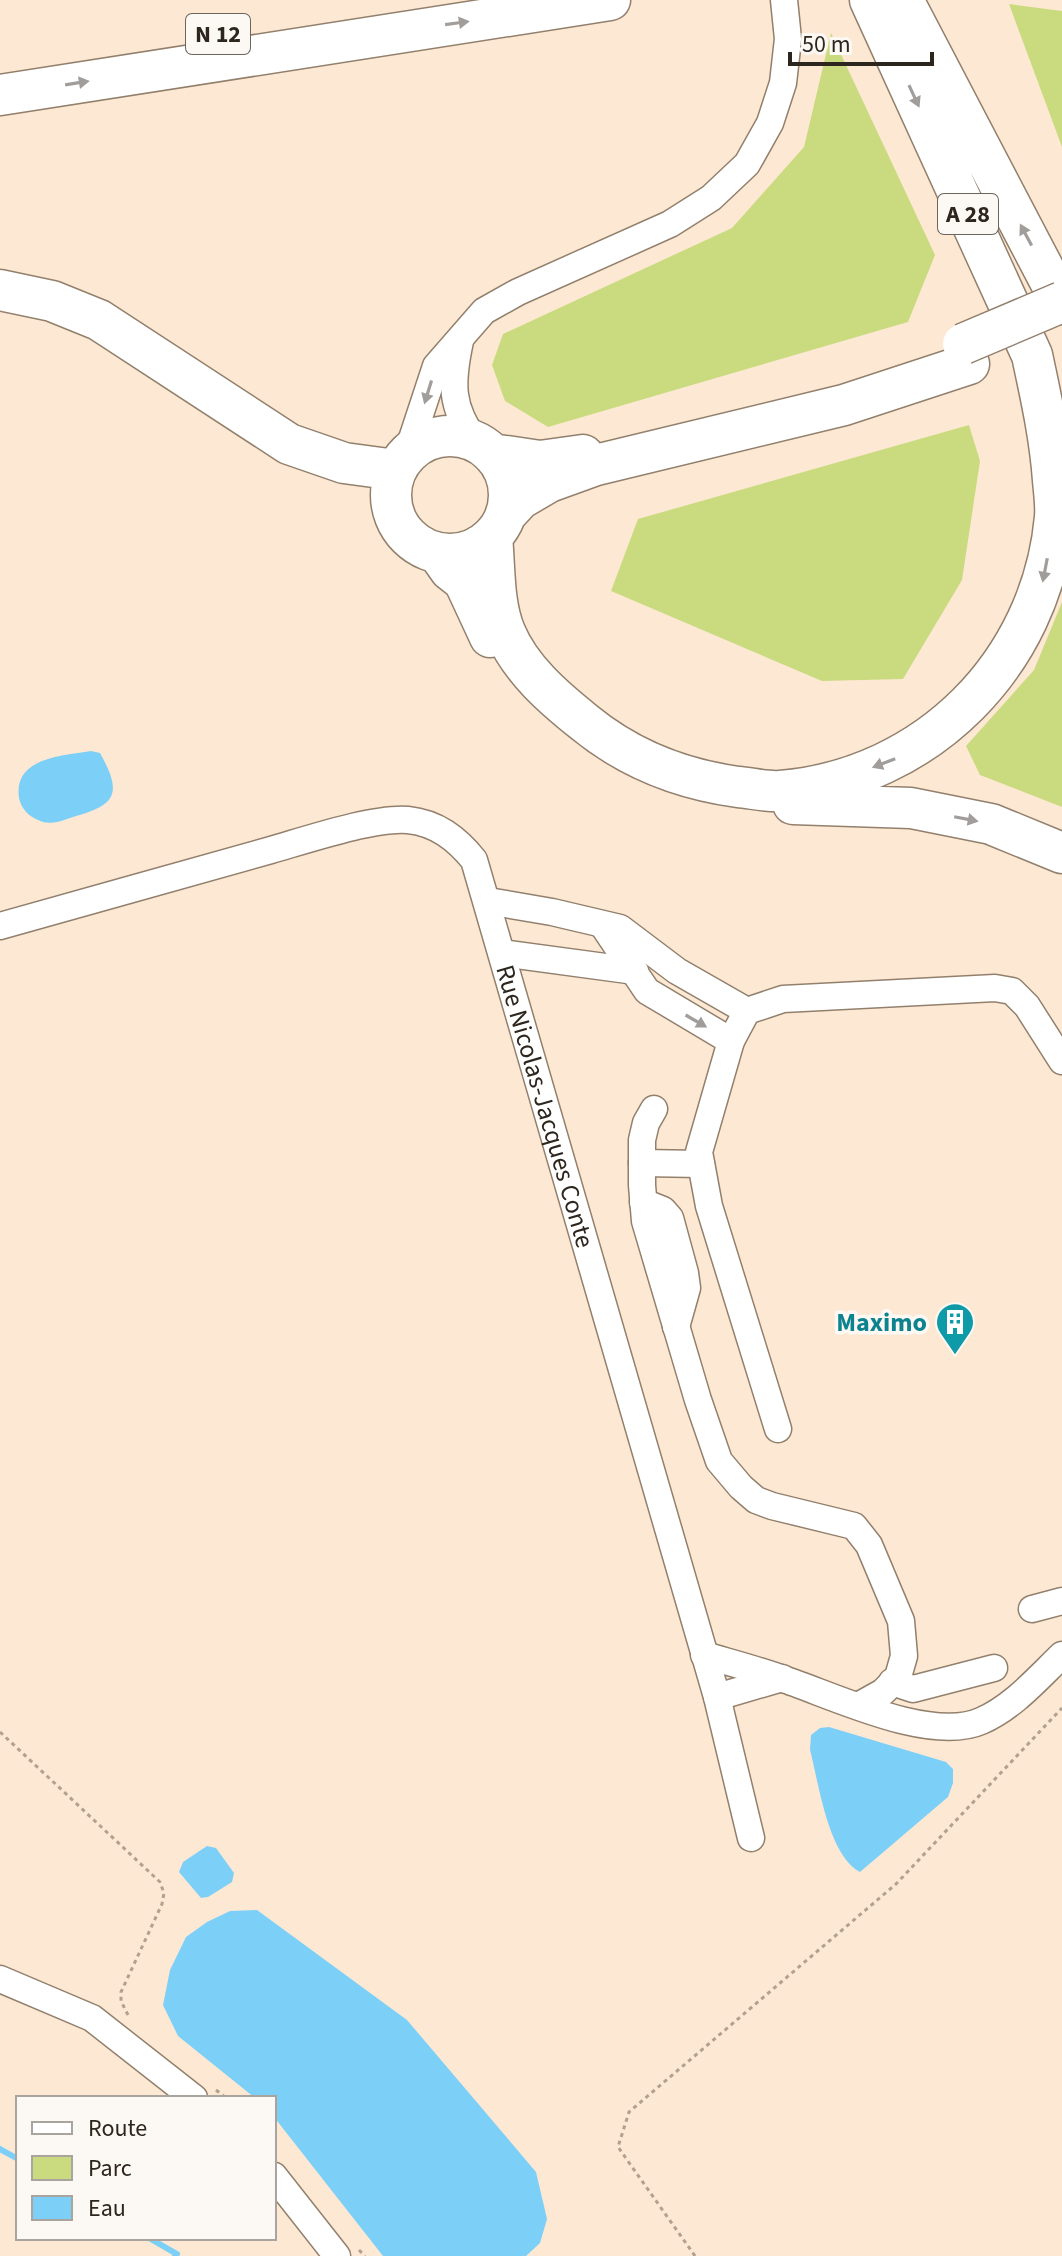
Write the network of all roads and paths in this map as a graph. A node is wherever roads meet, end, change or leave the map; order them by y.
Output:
1 (435, 0) edge
2 (610, 0) edge
3 (784, 0) edge
4 (870, 0) edge
5 (903, 0) edge
6 (0, 68) edge
7 (0, 95) edge
8 (0, 290) edge
9 (1062, 303) edge
10 (1062, 322) edge
11 (460, 337) junction
12 (966, 354) junction
13 (1032, 355) junction
14 (178, 370) junction
15 (1062, 430) edge
16 (484, 448) junction
17 (402, 462) junction
18 (393, 512) junction
19 (499, 525) junction
20 (438, 553) junction
21 (1062, 853) edge
22 (488, 901) junction
23 (602, 924) junction
24 (0, 926) edge
25 (502, 953) junction
26 (635, 971) junction
27 (747, 1011) junction
28 (731, 1041) junction
29 (1062, 1061) edge
30 (654, 1109) dead end
31 (642, 1163) junction
32 (701, 1164) junction
33 (778, 1429) dead end
34 (1062, 1601) edge
35 (1032, 1609) dead end
36 (704, 1655) junction
37 (1062, 1655) edge
38 (994, 1668) dead end
39 (782, 1678) junction
40 (892, 1682) junction
41 (717, 1697) junction
42 (858, 1706) junction
43 (1062, 1708) edge
44 (0, 1732) edge
45 (751, 1838) dead end
46 (0, 1979) edge
47 (135, 2022) dead end
48 (204, 2093) edge
49 (276, 2179) edge
50 (337, 2256) edge
51 (695, 2256) edge

1 - 6 highway, N 12
7 -> 2 highway, N 12
3 - 11 street
4 -> 13 highway, A 28
9 -> 5 highway, A 28
8 - 14 highway
9 - 12 highway, bridge
10 - 12 highway
11 - 16 street
11 -> 17 street
12 - 16 highway
12 - 19 highway
13 - 15 highway, A 28
13 -> 19 highway
14 - 17 highway
14 - 18 highway
16 - 17 highway
16 - 19 highway
17 - 18 highway
18 - 20 highway
19 - 20 highway
20 -> 21 highway
22 - 23 street
22 - 24 street, Rue Nicolas-Jacques Conte
22 - 25 street, Rue Nicolas-Jacques Conte
23 - 26 street
23 - 27 street
25 - 26 street
25 - 36 street, Rue Nicolas-Jacques Conte
26 -> 28 street
27 - 28 street
27 - 29 street
28 - 32 street
30 - 31 street
31 - 32 street
31 - 40 street
32 - 33 street
34 - 35 street
36 - 39 street
36 - 41 street, Rue Nicolas-Jacques Conte
37 - 42 street
38 - 40 street
39 - 41 street
39 - 42 street
40 - 42 street
41 - 45 street, Rue Nicolas-Jacques Conte
43 - 51 path
44 - 47 path
46 - 48 street
49 - 50 street

